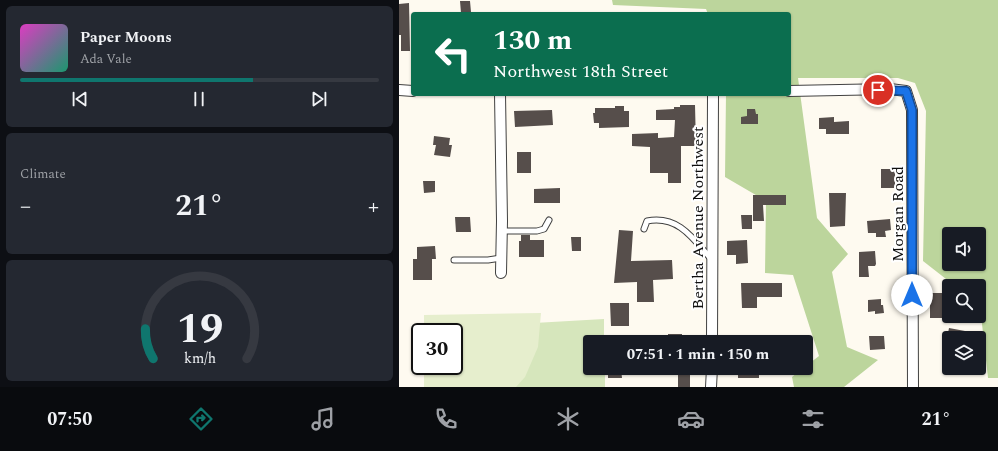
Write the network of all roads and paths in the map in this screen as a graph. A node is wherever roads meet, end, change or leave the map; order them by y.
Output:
1 (399, 90) edge
2 (411, 91) edge
3 (791, 91) edge
4 (500, 96) edge
5 (713, 96) edge
6 (549, 220) dead end
7 (644, 229) dead end
8 (502, 231) junction
9 (501, 258) junction
10 (712, 259) junction
11 (453, 260) dead end
12 (501, 273) dead end
13 (712, 335) edge
14 (711, 375) edge
15 (711, 387) edge
16 (913, 387) edge

1 - 2 street
3 - 16 street, Morgan Road
4 - 8 street
5 - 10 street, Bertha Avenue Northwest
6 - 8 lane
7 - 10 lane
8 - 9 street
9 - 11 lane
9 - 12 street
10 - 13 street, Bertha Avenue Northwest
14 - 15 street

